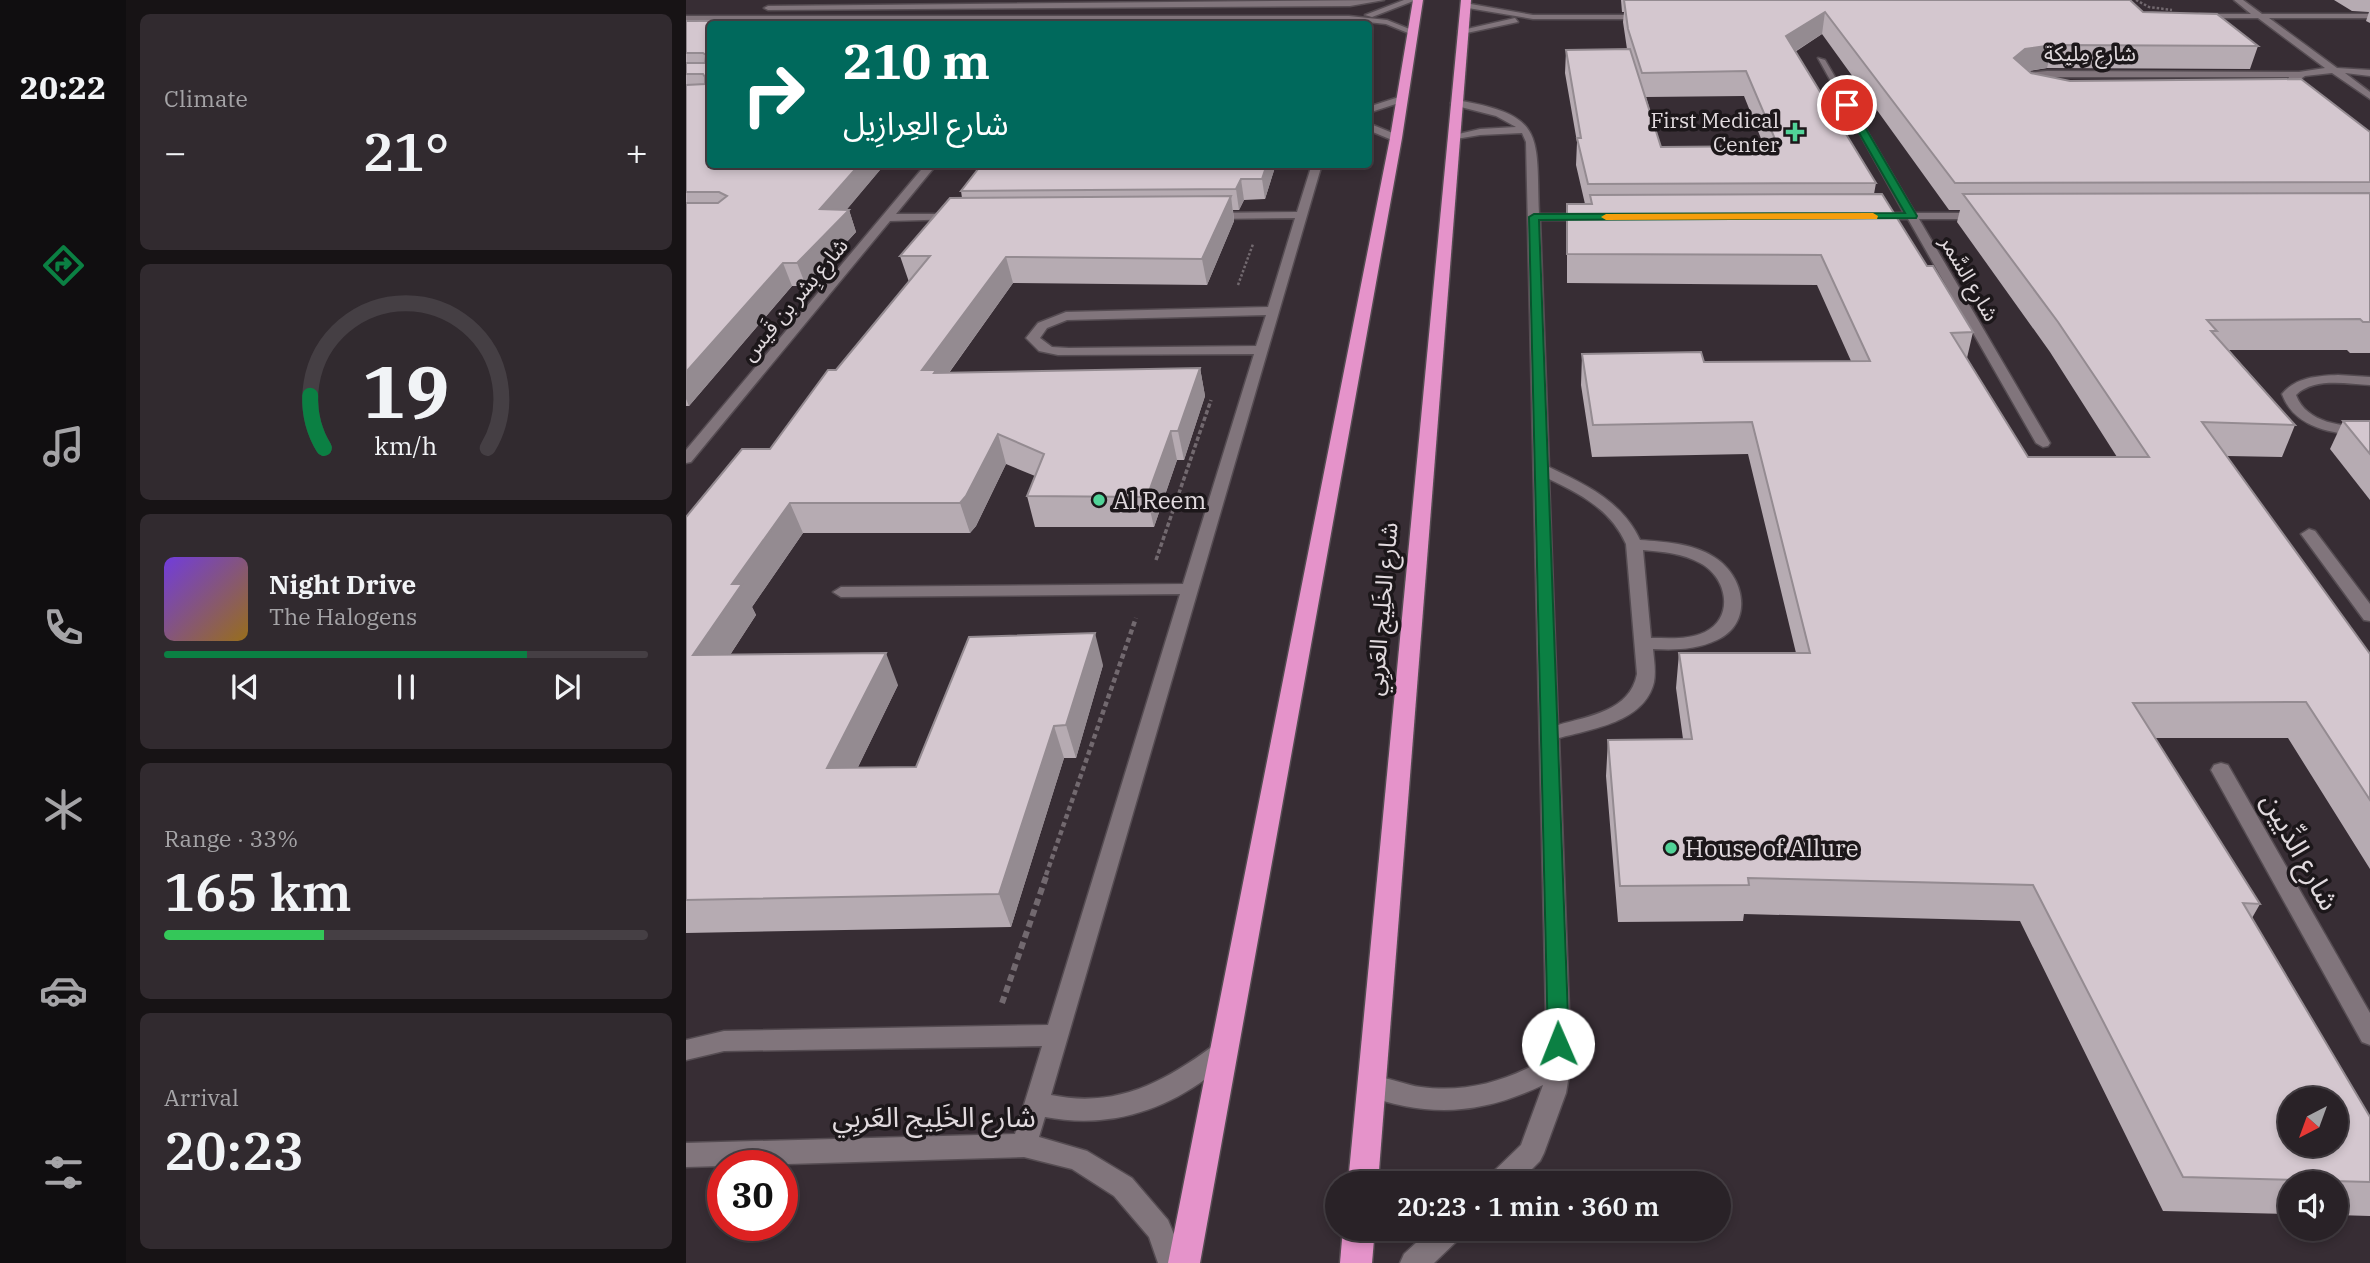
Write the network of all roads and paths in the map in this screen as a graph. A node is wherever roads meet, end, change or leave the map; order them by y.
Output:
1 (1380, 0) edge
2 (1412, 0) edge
3 (1418, 0) edge
4 (2238, 0) edge
5 (1465, 3) edge
6 (1562, 4) dead end
7 (943, 5) junction
8 (1280, 16) junction
9 (2260, 16) junction
10 (2370, 16) edge
11 (1533, 17) junction
12 (1564, 17) junction
13 (1656, 17) edge
14 (686, 18) edge
15 (1353, 18) junction
16 (2191, 18) edge
17 (965, 19) junction
18 (1238, 20) edge
19 (731, 21) edge
20 (736, 21) edge
21 (739, 21) edge
22 (1259, 21) edge
23 (1413, 32) junction
24 (1462, 32) junction
25 (1821, 60) dead end
26 (2335, 70) junction
27 (2370, 73) edge
28 (2298, 74) junction
29 (2297, 88) edge
30 (2022, 90) edge
31 (2370, 96) edge
32 (1402, 99) junction
33 (1456, 103) junction
34 (1372, 109) edge
35 (1518, 125) junction
36 (1372, 128) edge
37 (1396, 138) junction
38 (1454, 138) junction
39 (929, 168) edge
40 (1316, 168) edge
41 (1302, 215) junction
42 (1194, 216) edge
43 (1858, 216) edge
44 (1912, 216) junction
45 (1996, 216) edge
46 (971, 217) edge
47 (1534, 217) junction
48 (1601, 217) edge
49 (887, 218) junction
50 (1273, 311) junction
51 (1227, 350) junction
52 (1261, 350) junction
53 (2370, 381) edge
54 (2370, 432) edge
55 (2043, 443) dead end
56 (686, 459) edge
57 (1541, 469) junction
58 (2309, 534) dead end
59 (1634, 544) junction
60 (1190, 589) junction
61 (1146, 590) junction
62 (841, 592) dead end
63 (2370, 616) edge
64 (1644, 643) junction
65 (1550, 734) junction
66 (2221, 770) dead end
67 (1057, 1035) junction
68 (2370, 1035) edge
69 (990, 1037) junction
70 (1226, 1049) junction
71 (686, 1050) edge
72 (1559, 1063) junction
73 (1371, 1086) junction
74 (1037, 1104) junction
75 (1024, 1145) junction
76 (686, 1155) edge
77 (1364, 1171) edge
78 (1512, 1171) edge
79 (1358, 1241) edge
80 (1438, 1241) edge
81 (1172, 1263) edge
82 (1184, 1263) edge
83 (1356, 1263) edge
84 (1414, 1263) edge

1 - 7 street
2 - 15 street
3 - 23 highway
4 - 9 street
5 - 11 street
5 - 24 highway, شارع الخَلِيج العَربِي
6 - 12 street
7 - 17 street
7 - 20 street
8 - 15 street
8 - 18 street
8 - 22 street
9 - 10 street
9 - 16 street
9 - 26 street
11 - 12 street
11 - 24 street
12 - 13 street
14 - 19 street
15 - 23 street
17 - 18 street
17 - 21 street
23 - 32 highway
24 - 33 highway, شارع الخَلِيج العَربِي
25 - 44 street, شارع السَّمر
26 - 27 street, شارع مِليكة
26 - 28 street, شارع مِليكة
26 - 31 street
28 - 29 street
28 - 30 street, شارع مِليكة
32 - 34 street
32 - 37 highway
33 - 35 street
33 - 38 highway, شارع الخَلِيج العَربِي
35 - 38 street
35 - 47 street
36 - 37 street
37 - 70 highway
38 - 73 highway, شارع الخَلِيج العَربِي
39 - 49 street, شارع بِشر بن قَيس
40 - 41 street
41 - 42 street
41 - 50 street
43 - 44 street
44 - 45 street
44 - 55 street, شارع السَّمر
46 - 49 street
47 - 48 street
47 - 57 street
49 - 56 street, شارع بِشر بن قَيس
50 - 51 street
50 - 52 street
51 - 52 street
51 - 61 path
52 - 60 street
53 - 54 street
57 - 59 street
57 - 65 street
58 - 63 street
59 - 64 street
59 - 64 street
60 - 61 street
60 - 67 street
61 - 62 street
61 - 69 path
64 - 65 street
65 - 72 street
66 - 68 street, شارع الدِّيين
67 - 69 street
67 - 74 street
69 - 71 street
70 - 74 street, شارع الخَلِيج العَربِي
70 - 82 highway
72 - 73 street
72 - 78 street
73 - 77 highway, شارع الخَلِيج العَربِي
74 - 75 street
75 - 76 street, شارع الخَلِيج العَربِي
75 - 81 street, شارع الخَلِيج العَربِي
79 - 83 highway
80 - 84 street

